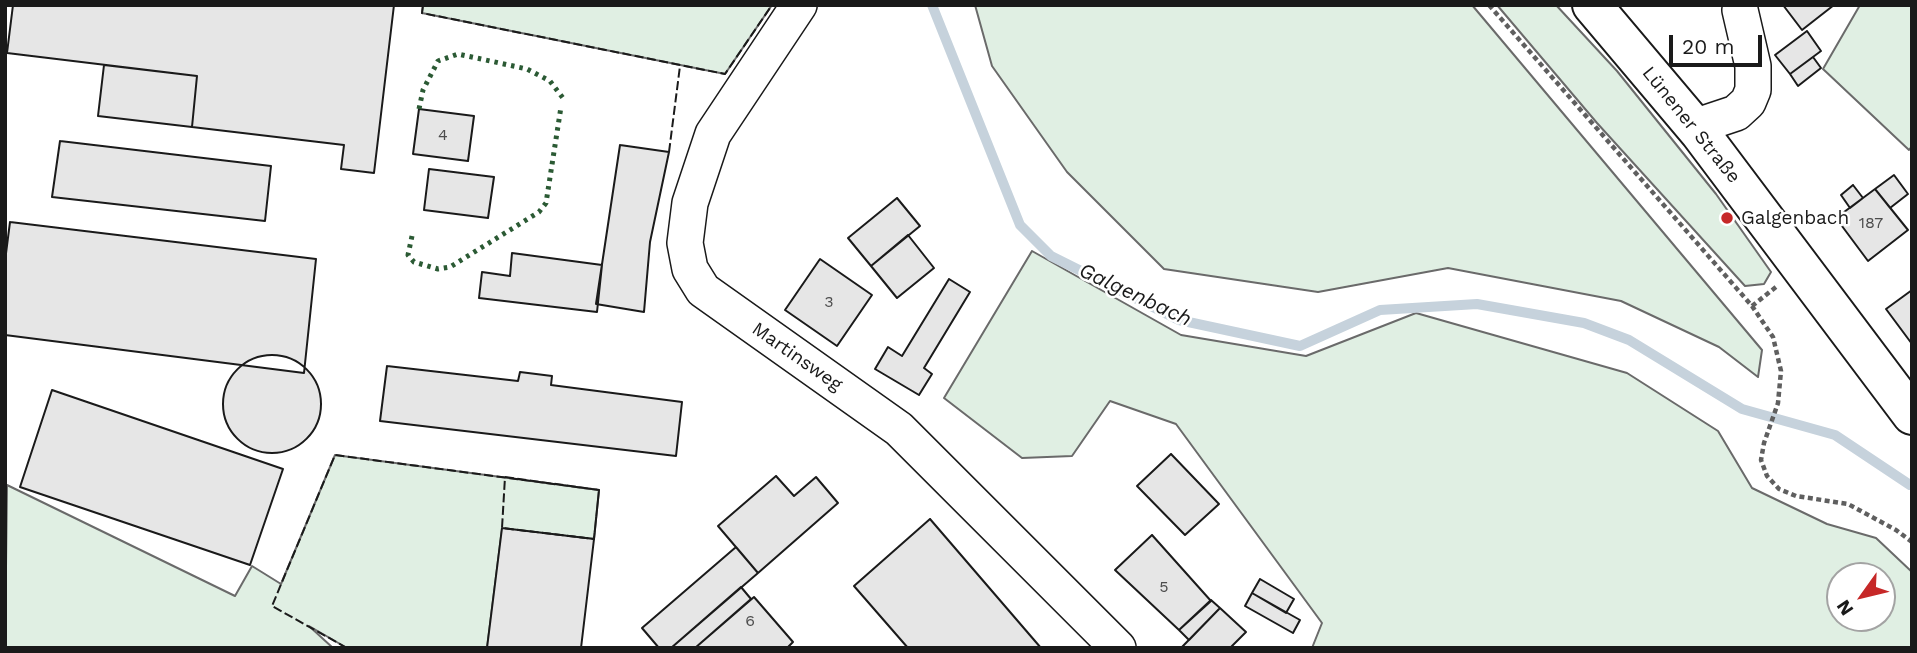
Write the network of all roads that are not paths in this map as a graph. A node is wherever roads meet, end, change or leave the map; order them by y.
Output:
1 (799, 5) edge
2 (1592, 5) edge
3 (1740, 10) dead end
4 (1694, 127) junction
5 (1912, 415) edge
6 (1118, 648) edge

1 - 6 street, Martinsweg
2 - 4 main road, Lünener Straße
3 - 4 street
4 - 5 main road, Lünener Straße

